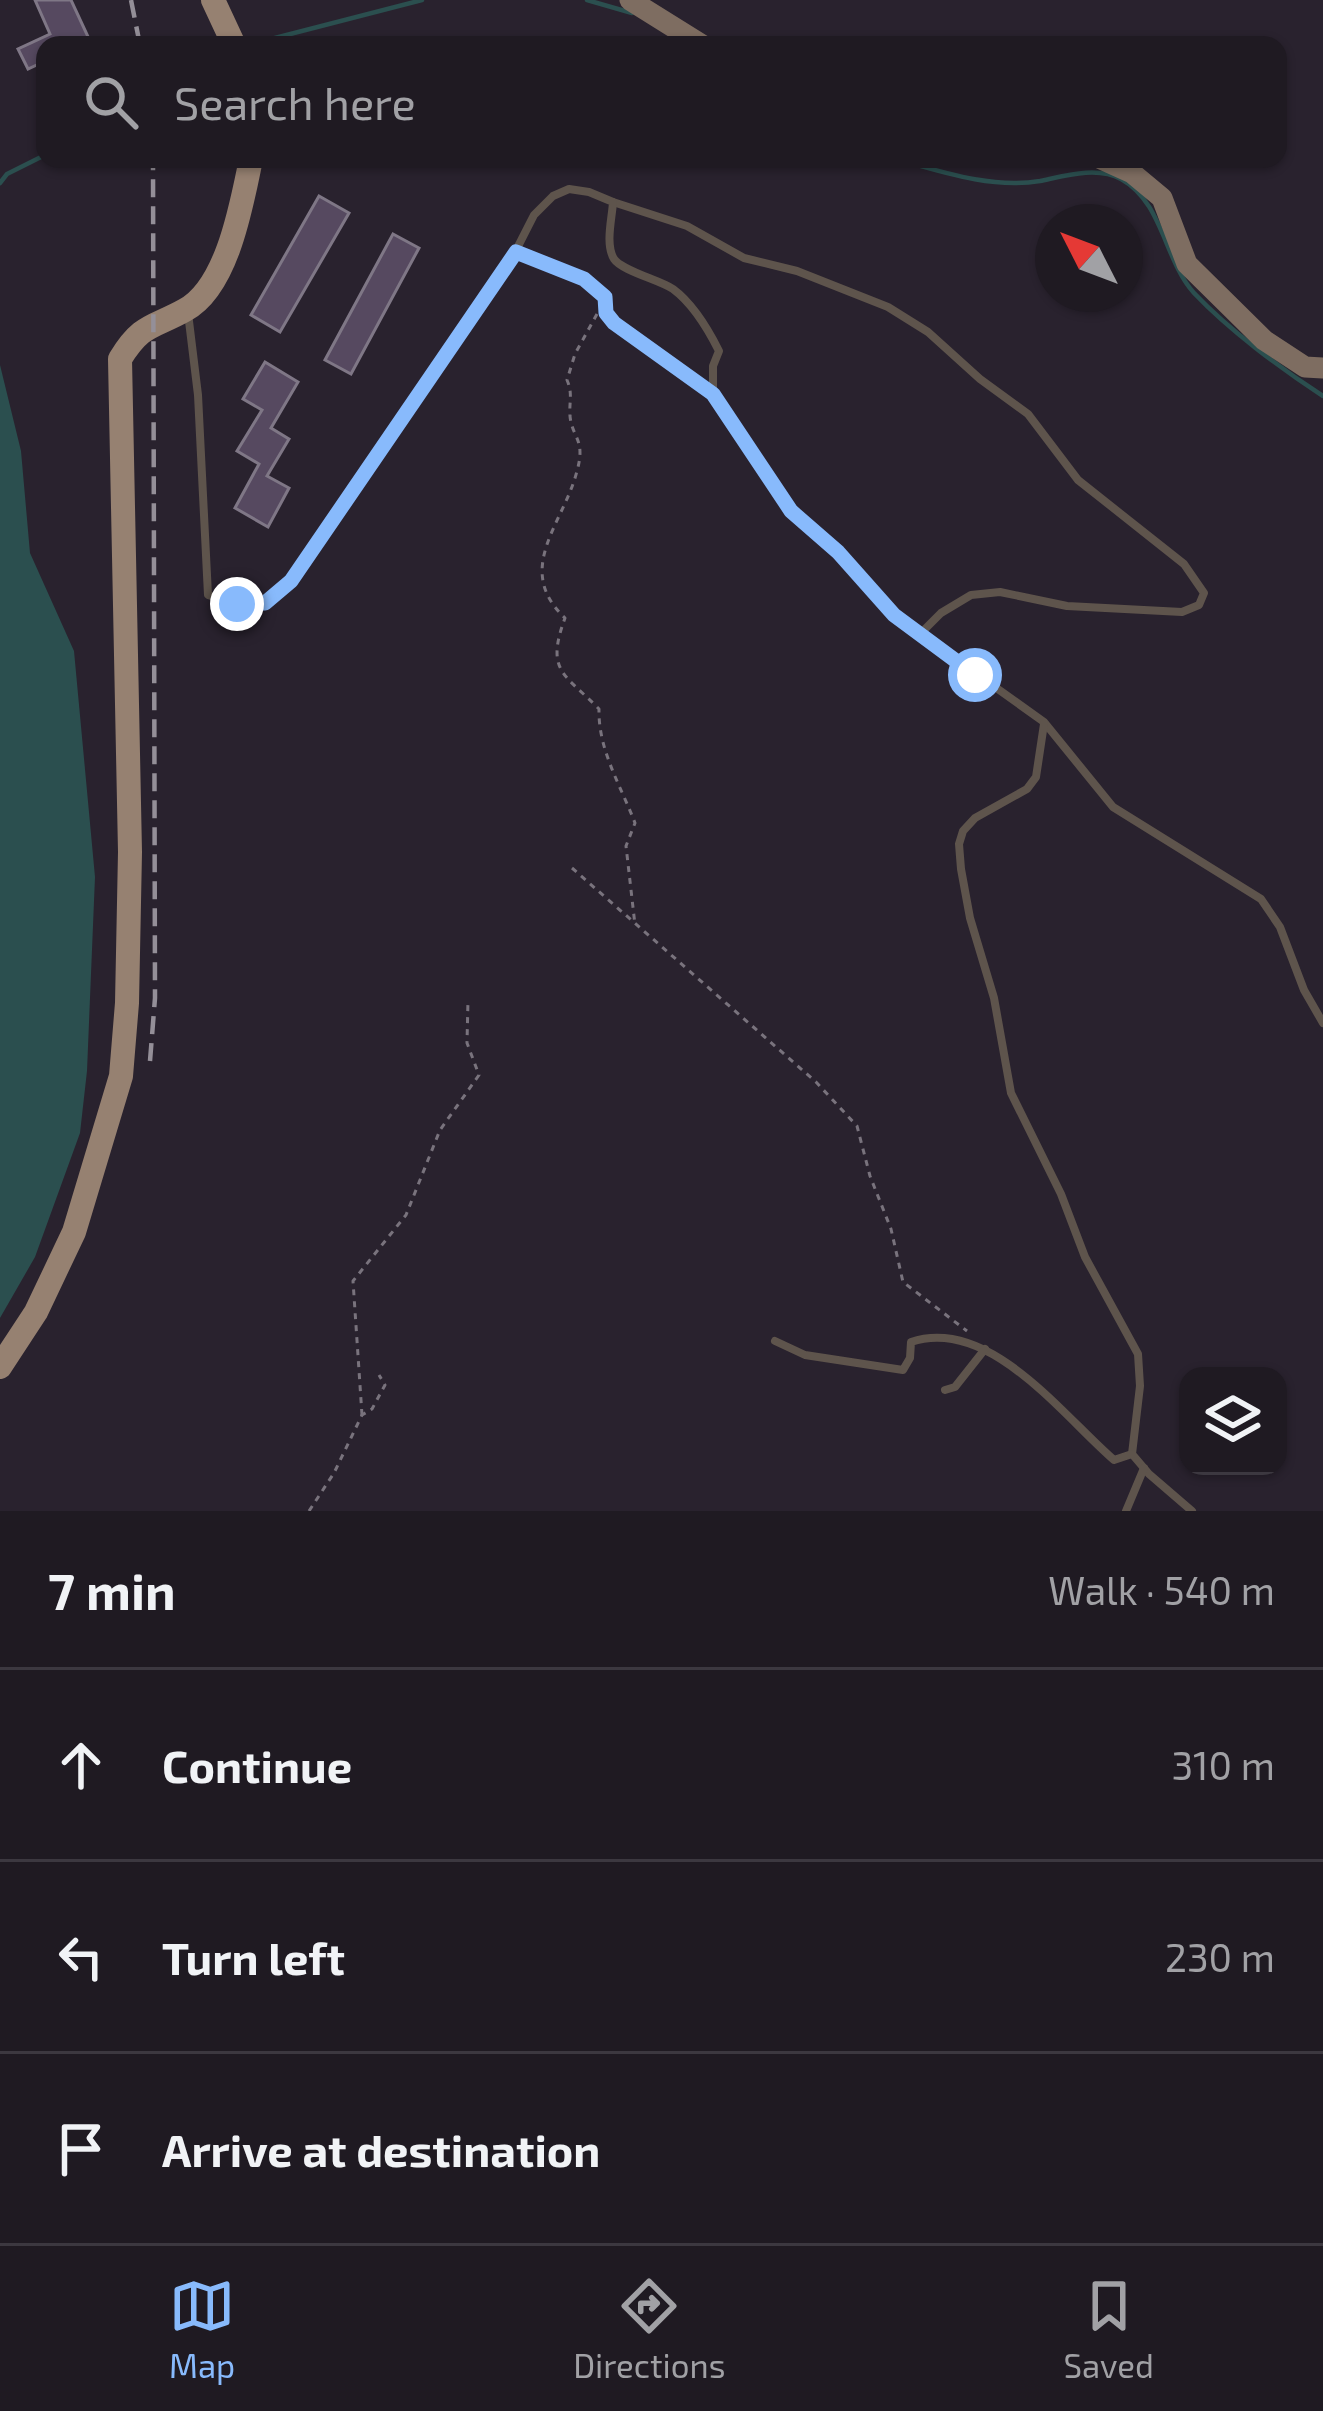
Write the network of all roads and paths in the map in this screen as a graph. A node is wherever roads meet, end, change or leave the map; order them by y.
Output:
1 (213, 0) edge
2 (630, 0) edge
3 (229, 36) edge
4 (688, 36) edge
5 (249, 168) edge
6 (1121, 168) edge
7 (613, 202) junction
8 (516, 252) junction
9 (605, 297) junction
10 (176, 313) junction
11 (1323, 368) edge
12 (713, 394) junction
13 (922, 632) junction
14 (1044, 722) junction
15 (572, 868) dead end
16 (635, 925) junction
17 (468, 1000) dead end
18 (1323, 1023) edge
19 (775, 1341) dead end
20 (985, 1349) junction
21 (0, 1367) edge
22 (379, 1376) dead end
23 (945, 1390) dead end
24 (362, 1414) junction
25 (1132, 1454) junction
26 (1144, 1468) junction
27 (310, 1511) edge
28 (1126, 1511) edge
29 (1192, 1511) edge

1 - 3 main road
2 - 4 street
5 - 10 main road
6 - 11 street
7 - 8 lane
7 - 12 lane
7 - 13 lane
8 - 9 lane
8 - 10 lane
9 - 12 lane
9 - 16 path
10 - 21 main road
12 - 13 lane
13 - 14 lane
14 - 18 lane
14 - 25 lane
15 - 16 path
16 - 20 path
17 - 24 path
19 - 20 lane
20 - 23 lane
20 - 25 lane
22 - 24 path
24 - 27 path
25 - 26 lane
26 - 28 lane
26 - 29 lane

